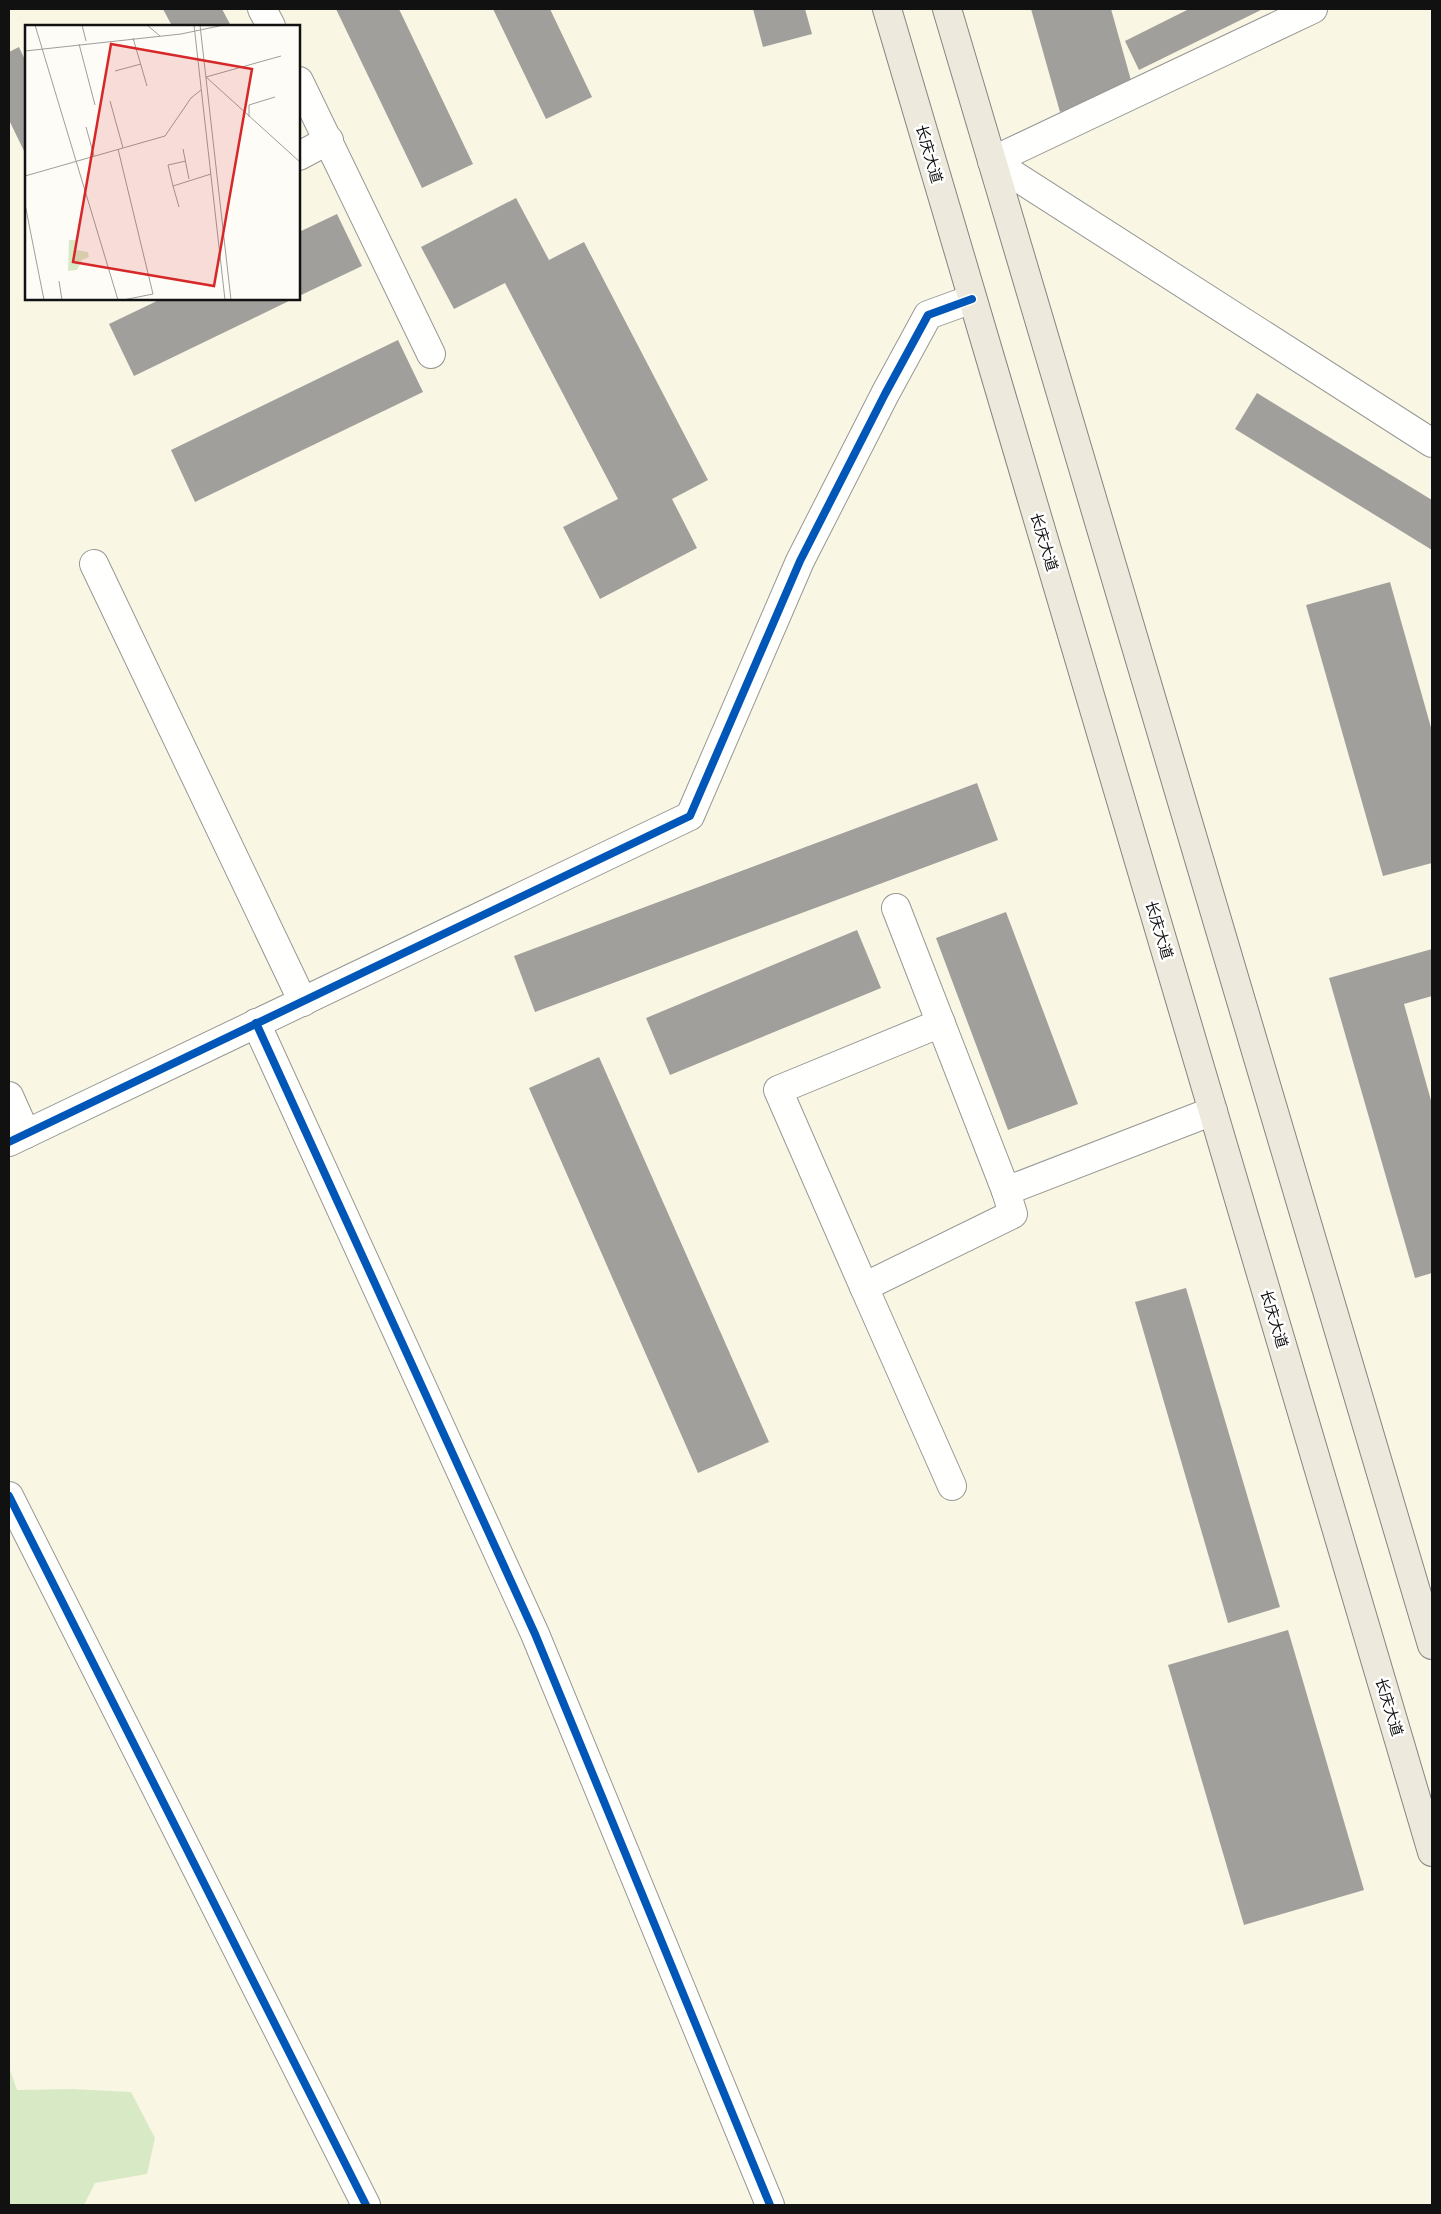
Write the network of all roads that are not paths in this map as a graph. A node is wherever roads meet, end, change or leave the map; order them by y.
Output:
1 (262, 9) edge
2 (887, 9) edge
3 (947, 9) edge
4 (1313, 9) edge
5 (270, 25) edge
6 (300, 83) edge
7 (329, 140) junction
8 (300, 155) edge
9 (992, 162) junction
10 (972, 299) junction
11 (431, 354) dead end
12 (1432, 443) edge
13 (94, 564) dead end
14 (896, 908) dead end
15 (303, 1002) junction
16 (256, 1023) junction
17 (941, 1023) junction
18 (9, 1096) edge
19 (1213, 1112) junction
20 (17, 1138) edge
21 (1006, 1191) junction
22 (864, 1287) junction
23 (952, 1486) dead end
24 (9, 1496) edge
25 (1432, 1645) edge
26 (1432, 1852) edge
27 (366, 2205) edge
28 (770, 2205) edge

1 - 5 street
2 - 10 main road, 长庆大道
3 - 9 main road
4 - 9 street
6 - 7 street
7 - 8 street
7 - 11 street
9 - 12 street
9 - 25 main road
10 - 15 street
10 - 19 main road, 长庆大道
13 - 15 street
14 - 17 street
15 - 16 street
16 - 20 street
16 - 28 street
17 - 21 street
17 - 22 street
18 - 20 street
19 - 21 street
19 - 26 main road, 长庆大道
21 - 22 street
22 - 23 street
24 - 27 street

